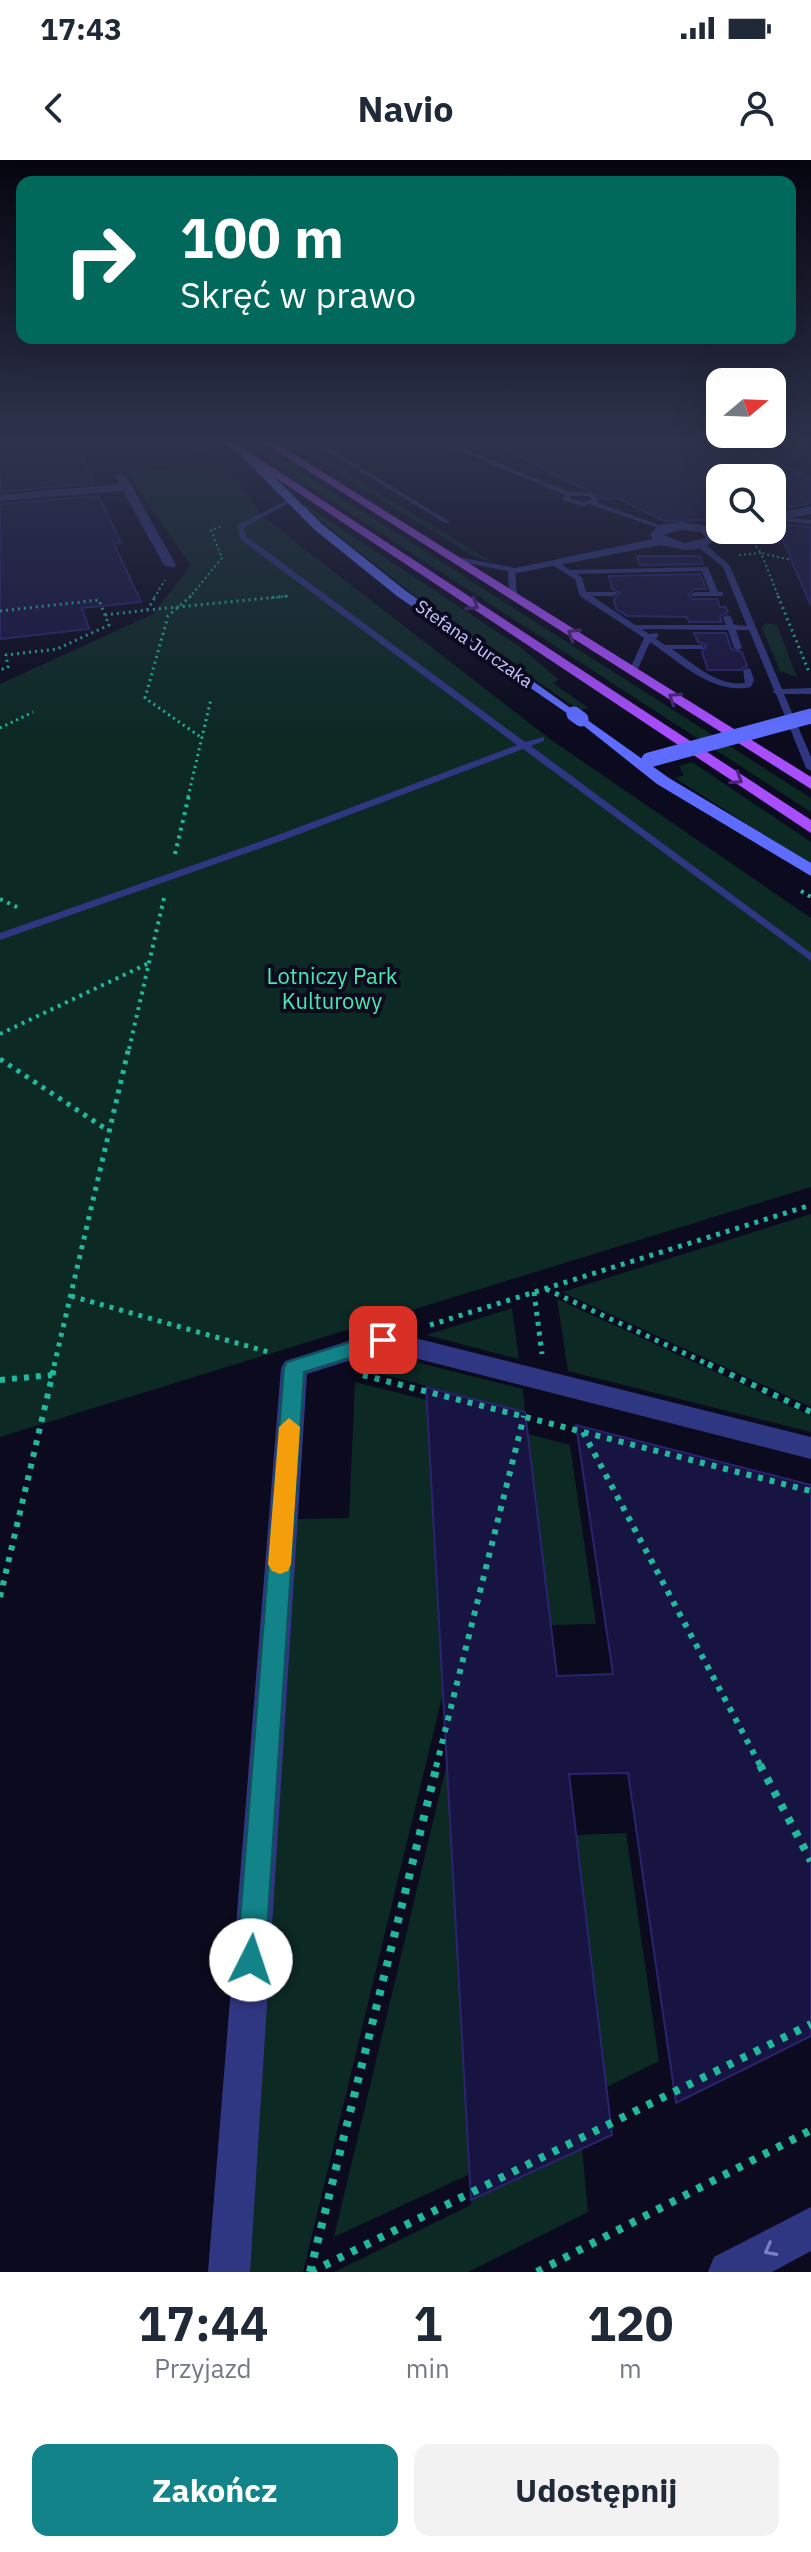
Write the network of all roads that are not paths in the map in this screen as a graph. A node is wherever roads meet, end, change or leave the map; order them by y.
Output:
1 (154, 538) edge
2 (244, 538) edge
3 (332, 538) edge
4 (371, 538) edge
5 (420, 538) edge
6 (649, 538) edge
7 (667, 538) edge
8 (706, 542) edge
9 (701, 545) junction
10 (453, 558) junction
11 (553, 563) junction
12 (170, 565) road end
13 (512, 570) junction
14 (571, 572) junction
15 (583, 594) junction
16 (613, 594) dead end
17 (695, 594) dead end
18 (713, 594) junction
19 (737, 594) junction
20 (513, 596) junction
21 (712, 607) dead end
22 (723, 607) dead end
23 (641, 616) dead end
24 (668, 617) dead end
25 (693, 617) dead end
26 (716, 617) dead end
27 (727, 617) dead end
28 (625, 622) junction
29 (644, 627) junction
30 (675, 628) junction
31 (697, 628) junction
32 (720, 628) junction
33 (731, 628) junction
34 (750, 628) junction
35 (648, 637) junction
36 (662, 647) junction
37 (738, 648) dead end
38 (672, 654) junction
39 (703, 656) junction
40 (681, 660) junction
41 (692, 667) junction
42 (747, 670) dead end
43 (633, 671) junction
44 (811, 691) edge
45 (777, 692) junction
46 (811, 716) edge
47 (541, 739) dead end
48 (523, 745) junction
49 (644, 762) junction
50 (811, 768) edge
51 (811, 784) edge
52 (811, 828) edge
53 (811, 871) edge
54 (0, 937) edge
55 (811, 958) edge
56 (811, 1448) edge
57 (811, 2228) edge
58 (229, 2272) edge
59 (729, 2272) edge

1 - 12 street
2 - 48 lane
3 - 49 street, Stefana Jurczaka
4 -> 52 main road
5 - 10 main road
6 - 11 street
7 - 9 street
8 - 9 street
9 - 19 lane
10 - 13 lane
10 - 20 main road
11 - 13 street
11 - 14 lane
13 - 20 lane
14 - 15 lane
14 - 18 lane
15 - 16 lane
15 - 28 lane
17 - 18 lane
18 - 19 lane
18 - 21 lane
18 - 22 lane
19 - 34 lane
43 -> 20 main road
23 - 29 lane
24 - 30 lane
25 - 31 lane
26 - 32 lane
27 - 33 lane
28 - 29 lane
28 - 35 lane
29 - 30 lane
30 - 31 lane
30 - 35 lane
31 - 32 lane
32 - 33 lane
33 - 34 lane
33 - 37 lane
34 - 45 lane
35 - 36 lane
35 - 43 lane
36 - 38 lane
36 - 39 lane
38 - 39 lane
38 - 40 lane
39 - 40 lane
39 - 41 lane
40 - 41 lane
41 - 42 lane
51 -> 43 main road
44 - 45 lane
45 - 50 lane
46 - 49 street, bridge
47 - 48 lane
48 - 54 lane
48 - 55 lane
49 - 53 street, Stefana Jurczaka
56 - 58 street
57 -> 59 street

